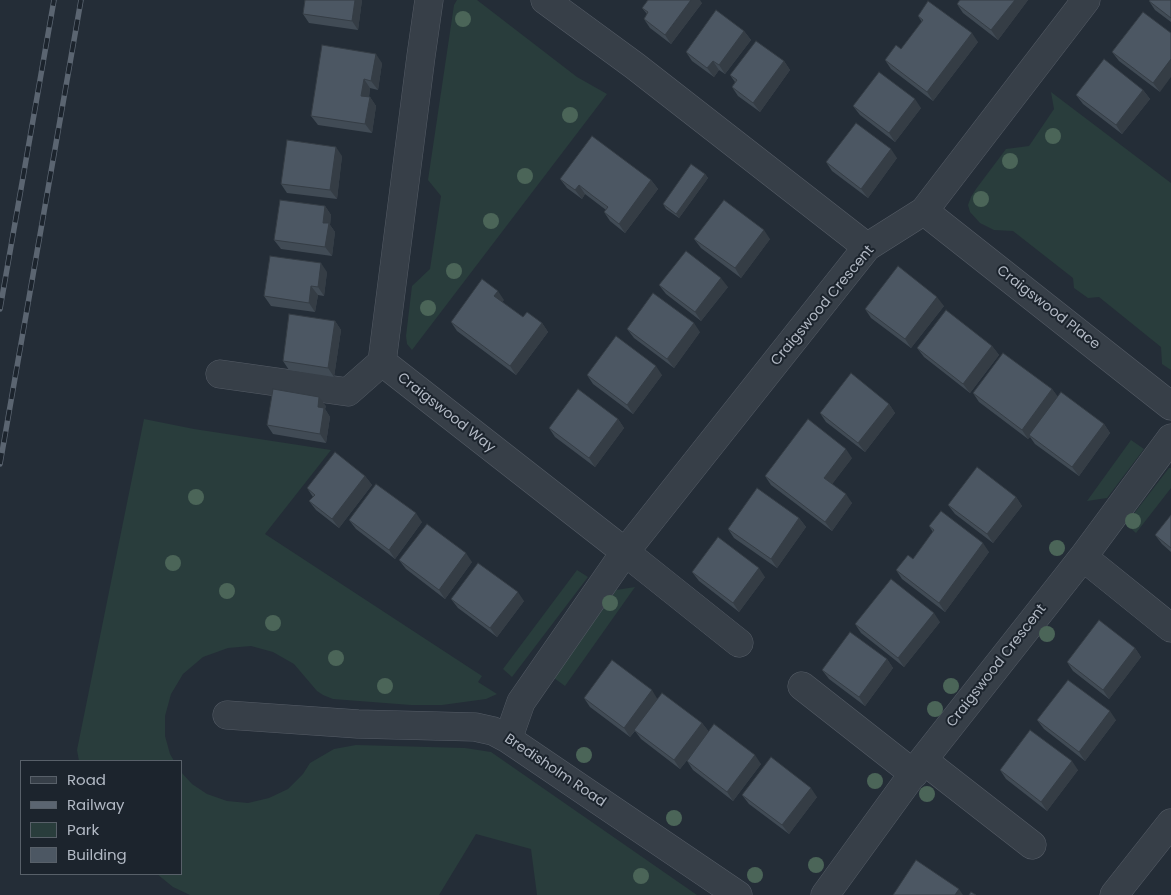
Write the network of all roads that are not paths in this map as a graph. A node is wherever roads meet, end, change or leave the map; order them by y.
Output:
1 (429, 0) edge
2 (1086, 0) edge
3 (557, 4) edge
4 (924, 211) junction
5 (867, 247) junction
6 (382, 362) junction
7 (220, 374) dead end
8 (1171, 406) edge
9 (1171, 438) edge
10 (625, 552) junction
11 (1083, 557) junction
12 (1171, 628) edge
13 (739, 643) dead end
14 (802, 686) dead end
15 (227, 715) dead end
16 (508, 739) junction
17 (919, 767) junction
18 (1171, 823) edge
19 (1032, 844) dead end
20 (738, 895) edge
21 (826, 895) edge
22 (1114, 895) edge

1 - 6 street
2 - 4 street, Craigswood Crescent
3 - 5 street
4 - 5 street, Craigswood Crescent
4 - 8 street, Craigswood Place
5 - 10 street, Craigswood Crescent
6 - 7 street
6 - 10 street, Craigswood Way
9 - 11 street, Craigswood Crescent
10 - 13 street, Craigswood Way
10 - 16 street
11 - 12 street
11 - 17 street, Craigswood Crescent
14 - 17 street
15 - 16 street, Bredisholm Road
16 - 20 street, Bredisholm Road
17 - 19 street
17 - 21 street, Craigswood Crescent
18 - 22 street

